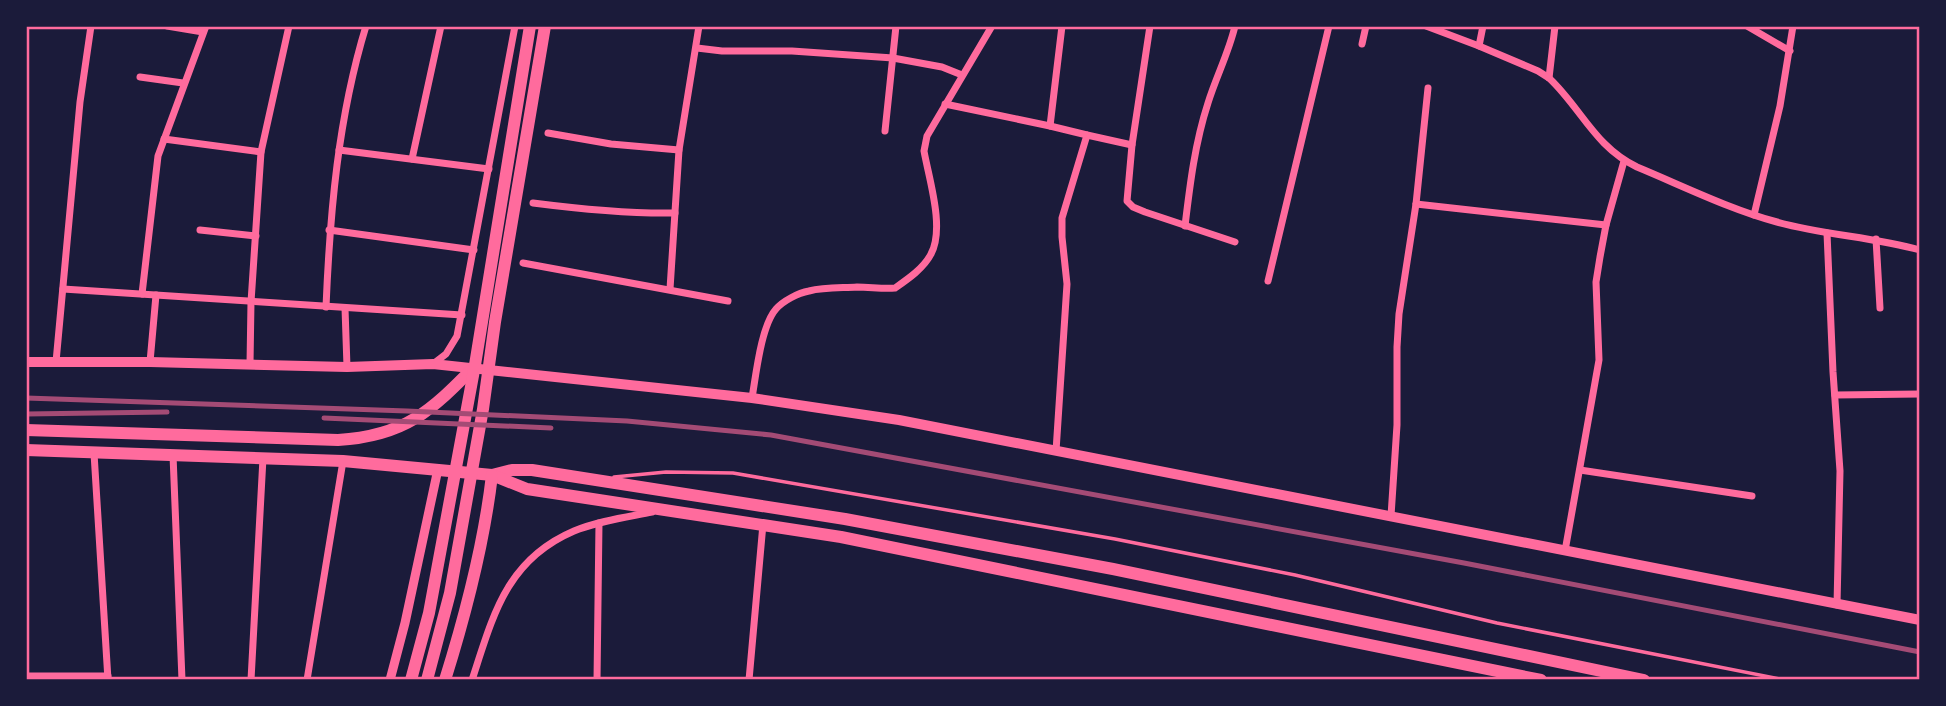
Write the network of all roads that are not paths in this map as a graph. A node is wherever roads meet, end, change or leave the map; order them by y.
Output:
1 (91, 26) edge
2 (167, 26) edge
3 (289, 26) edge
4 (366, 26) edge
5 (440, 26) edge
6 (515, 26) edge
7 (530, 26) edge
8 (545, 26) edge
9 (699, 26) edge
10 (896, 26) edge
11 (992, 26) edge
12 (1062, 26) edge
13 (1150, 26) edge
14 (1235, 26) edge
15 (1329, 26) edge
16 (1366, 26) edge
17 (1426, 26) edge
18 (1483, 26) edge
19 (1555, 26) edge
20 (1747, 26) edge
21 (1793, 26) edge
22 (204, 29) edge
23 (1362, 44) dead end
24 (1479, 47) junction
25 (697, 48) junction
26 (1790, 51) junction
27 (893, 58) junction
28 (962, 75) junction
29 (140, 77) dead end
30 (1549, 78) junction
31 (183, 83) junction
32 (1428, 89) dead end
33 (945, 104) junction
34 (1050, 126) junction
35 (885, 131) dead end
36 (548, 132) dead end
37 (1087, 135) junction
38 (164, 139) junction
39 (1132, 145) junction
40 (339, 150) junction
41 (679, 150) junction
42 (261, 152) junction
43 (412, 159) junction
44 (1624, 161) junction
45 (489, 169) junction
46 (533, 203) dead end
47 (1416, 204) junction
48 (675, 213) junction
49 (1754, 215) junction
50 (1606, 225) junction
51 (1185, 226) junction
52 (200, 230) dead end
53 (329, 230) junction
54 (1827, 233) junction
55 (256, 236) junction
56 (1875, 239) junction
57 (1235, 242) dead end
58 (474, 250) junction
59 (1920, 250) edge
60 (523, 263) dead end
61 (1268, 281) dead end
62 (63, 289) junction
63 (670, 289) junction
64 (142, 294) junction
65 (156, 295) junction
66 (728, 300) dead end
67 (251, 302) junction
68 (326, 307) junction
69 (345, 308) junction
70 (1880, 308) dead end
71 (462, 315) junction
72 (26, 362) edge
73 (56, 362) junction
74 (150, 362) junction
75 (250, 364) junction
76 (433, 364) junction
77 (475, 365) junction
78 (347, 367) junction
79 (1920, 394) edge
80 (1835, 395) junction
81 (752, 398) junction
82 (26, 430) edge
83 (26, 450) edge
84 (1056, 451) junction
85 (94, 453) junction
86 (173, 455) junction
87 (263, 458) junction
88 (342, 461) junction
89 (438, 469) junction
90 (1580, 470) junction
91 (492, 475) junction
92 (600, 480) junction
93 (1752, 496) dead end
94 (663, 509) junction
95 (1391, 516) junction
96 (599, 523) junction
97 (763, 524) junction
98 (1565, 551) junction
99 (1837, 605) junction
100 (1920, 620) edge
101 (26, 676) edge
102 (108, 678) edge
103 (182, 680) edge
104 (251, 680) edge
105 (307, 680) edge
106 (390, 680) edge
107 (411, 680) edge
108 (427, 680) edge
109 (444, 680) edge
110 (472, 680) edge
111 (597, 680) edge
112 (749, 680) edge
113 (1541, 680) edge
114 (1644, 680) edge
115 (1785, 680) edge

1 - 62 street
2 - 22 street
3 - 42 street
4 - 40 street
5 - 43 street
6 - 45 street
7 - 77 main road
8 - 108 main road
9 - 25 street
10 - 27 street
11 - 28 street
12 - 34 street
13 - 39 street
14 - 51 street
15 - 61 street
16 - 23 street
17 - 24 street
18 - 24 street
19 - 30 street
20 - 26 street
21 - 26 street
22 - 31 street
24 - 30 street
25 - 27 street
25 - 41 street
26 - 49 street
27 - 28 street
27 - 35 street
28 - 33 street
29 - 31 street
30 - 44 street
31 - 38 street
32 - 47 street
33 - 34 street
33 - 81 street
34 - 37 street
36 - 41 street
37 - 39 street
37 - 84 street
38 - 42 street
38 - 64 street
39 - 51 street
40 - 43 street
40 - 53 street
41 - 48 street
42 - 55 street
43 - 45 street
44 - 49 street
44 - 50 street
45 - 58 street
46 - 48 street
47 - 50 street
47 - 95 street
48 - 63 street
49 - 54 street
50 - 90 street
51 - 57 street
52 - 55 street
53 - 58 street
53 - 68 street
54 - 56 street
54 - 80 street
55 - 67 street
56 - 59 street
56 - 70 street
58 - 71 street
60 - 63 street
62 - 64 street
62 - 73 street
63 - 66 street
64 - 65 street
65 - 67 street
65 - 74 street
67 - 68 street
67 - 75 street
68 - 69 street
69 - 71 street
69 - 78 street
71 - 76 street
72 - 73 main road
73 - 74 main road
74 - 75 main road
75 - 78 main road
76 - 78 main road
76 - 81 main road
77 - 82 main road
77 - 107 main road
79 - 80 street
80 - 99 street
81 - 84 main road
83 - 85 main road
84 - 95 main road
85 - 86 main road
85 - 102 street
86 - 87 main road
86 - 103 street
87 - 88 main road
87 - 104 street
88 - 89 main road
88 - 105 street
89 - 91 main road
89 - 106 street
90 - 93 street
90 - 98 street
91 - 92 main road
91 - 94 main road
91 - 109 main road
92 - 114 main road
92 - 115 lane
94 - 96 street
94 - 97 main road
95 - 98 main road
96 - 110 street
96 - 111 street
97 - 112 street
97 - 113 main road
98 - 99 main road
99 - 100 main road
101 - 102 street

